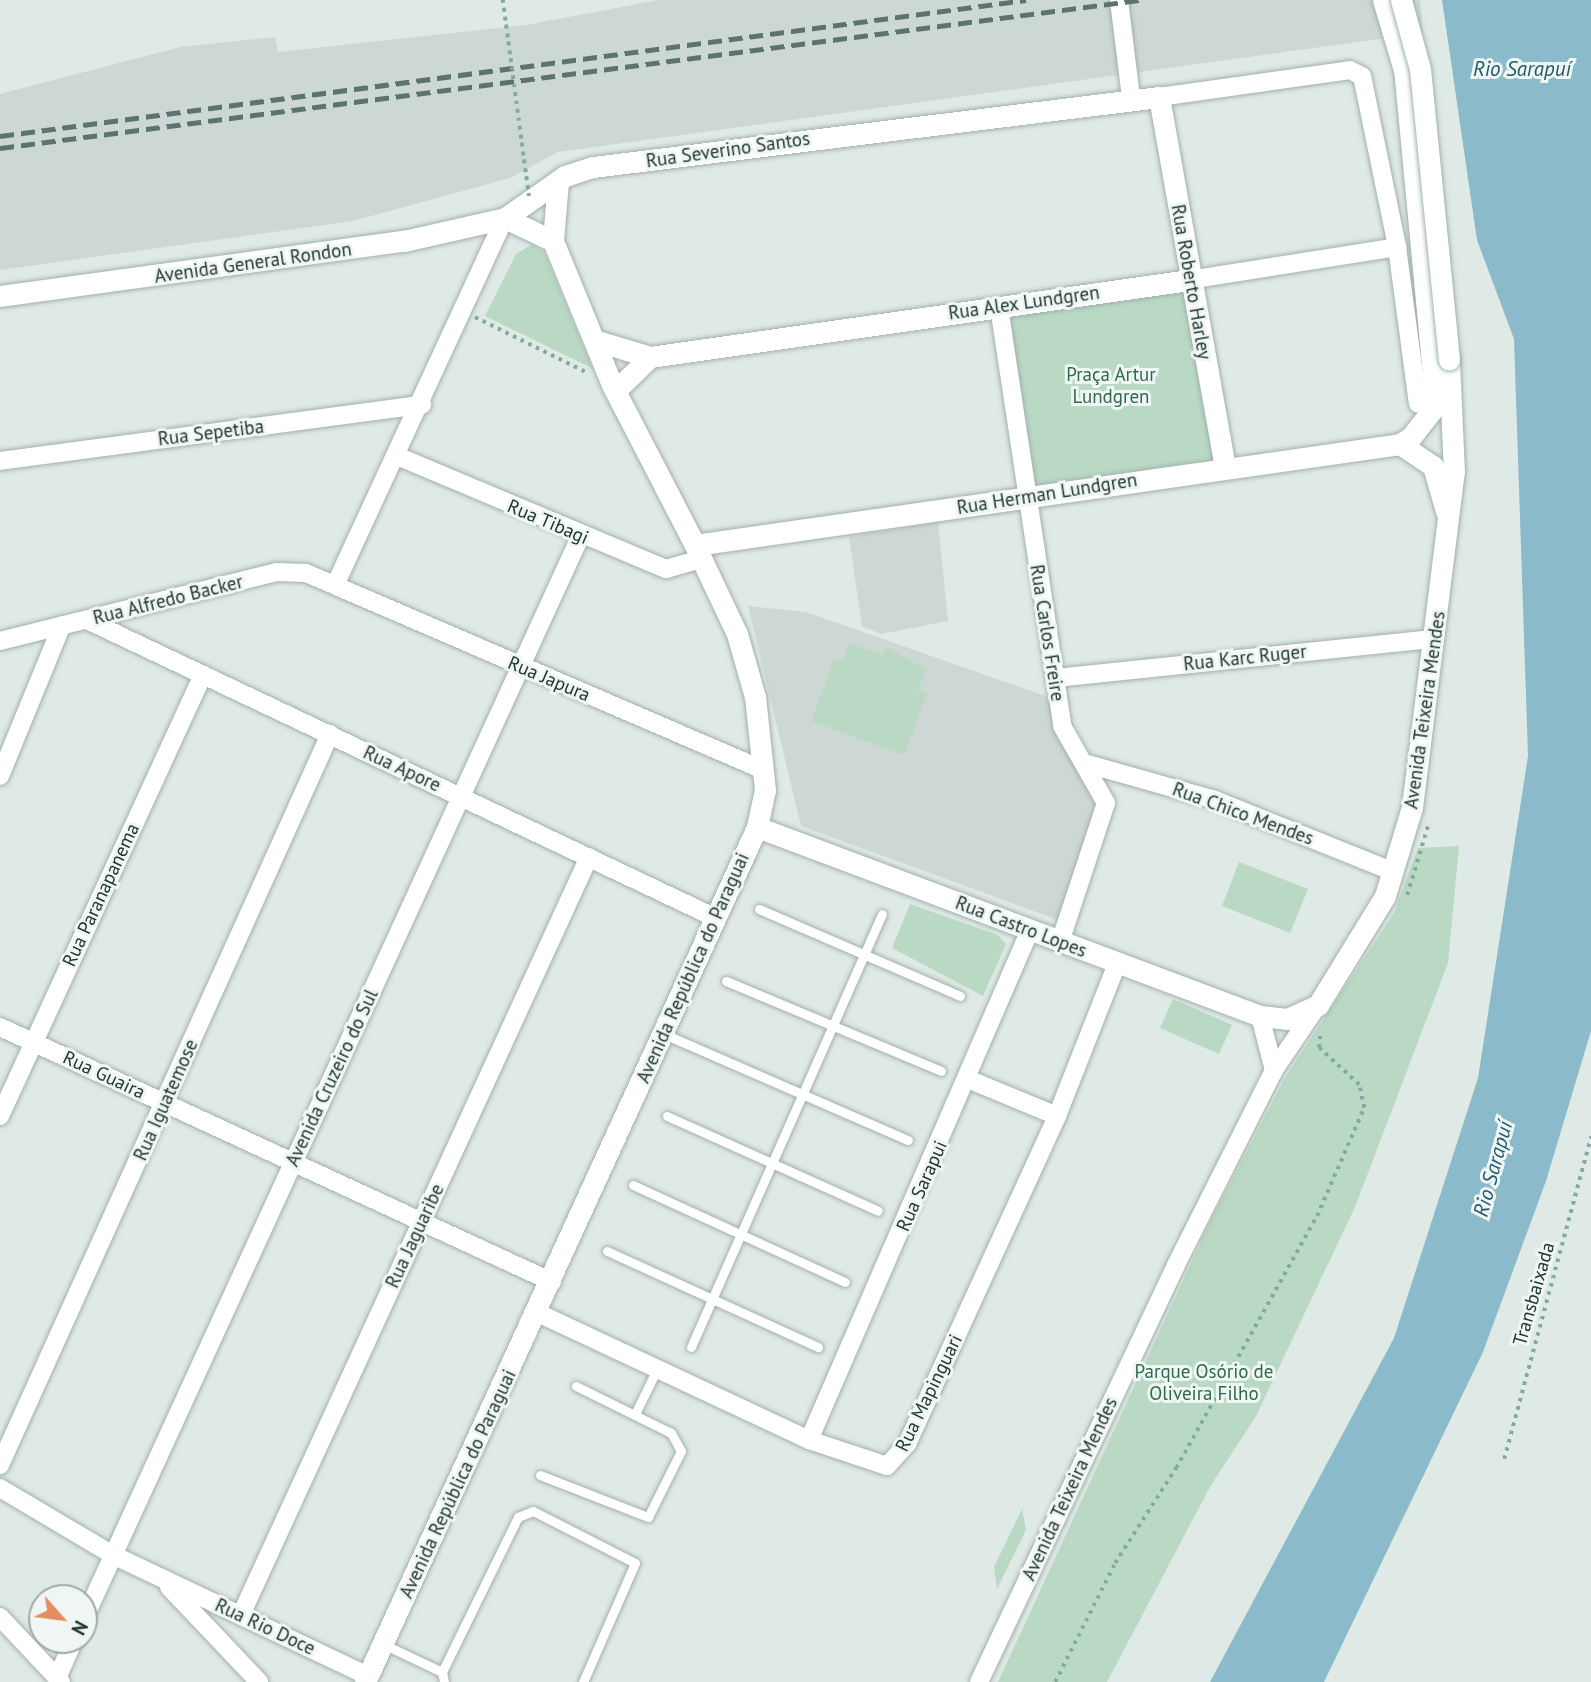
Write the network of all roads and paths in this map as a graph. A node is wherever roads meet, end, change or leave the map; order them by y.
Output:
1 (503, 0) edge
2 (1119, 0) edge
3 (1383, 0) edge
4 (1401, 0) edge
5 (1158, 97) junction
6 (1131, 98) junction
7 (558, 181) junction
8 (529, 196) dead end
9 (505, 218) junction
10 (553, 241) junction
11 (1397, 247) junction
12 (1189, 280) junction
13 (0, 296) edge
14 (999, 307) junction
15 (464, 312) junction
16 (594, 340) junction
17 (650, 358) junction
18 (1441, 362) junction
19 (614, 388) junction
20 (1418, 404) dead end
21 (422, 405) junction
22 (1400, 444) junction
23 (397, 456) junction
24 (0, 461) edge
25 (1224, 467) junction
26 (1026, 498) junction
27 (1449, 523) junction
28 (580, 537) junction
29 (698, 552) junction
30 (336, 583) junction
31 (87, 620) junction
32 (62, 625) junction
33 (1434, 639) junction
34 (0, 641) edge
35 (521, 668) junction
36 (202, 674) junction
37 (1055, 678) junction
38 (330, 734) junction
39 (1088, 764) junction
40 (764, 770) junction
41 (0, 776) edge
42 (461, 797) junction
43 (1430, 811) dead end
44 (757, 827) junction
45 (589, 858) junction
46 (1394, 872) junction
47 (1404, 901) dead end
48 (759, 909) dead end
49 (882, 914) dead end
50 (716, 918) junction
51 (1030, 930) junction
52 (1060, 942) junction
53 (864, 956) junction
54 (1117, 964) junction
55 (726, 981) dead end
56 (960, 996) dead end
57 (1322, 1014) junction
58 (1260, 1016) junction
59 (833, 1026) junction
60 (0, 1027) edge
61 (664, 1034) junction
62 (33, 1042) junction
63 (1275, 1070) junction
64 (941, 1071) dead end
65 (970, 1080) junction
66 (803, 1094) junction
67 (165, 1103) junction
68 (0, 1116) edge
69 (667, 1116) dead end
70 (1057, 1116) junction
71 (1591, 1137) edge
72 (908, 1140) dead end
73 (293, 1163) junction
74 (772, 1164) junction
75 (633, 1185) dead end
76 (878, 1212) dead end
77 (421, 1222) junction
78 (741, 1234) junction
79 (607, 1251) dead end
80 (552, 1282) junction
81 (845, 1282) dead end
82 (712, 1299) junction
83 (538, 1313) junction
84 (691, 1347) dead end
85 (818, 1347) dead end
86 (657, 1369) junction
87 (576, 1386) dead end
88 (635, 1414) junction
89 (809, 1440) junction
90 (1504, 1459) dead end
91 (0, 1465) edge
92 (540, 1475) dead end
93 (0, 1488) edge
94 (113, 1555) junction
95 (162, 1579) junction
96 (98, 1588) edge
97 (241, 1615) junction
98 (0, 1616) edge
99 (383, 1644) junction
100 (69, 1654) edge
101 (443, 1677) edge
102 (366, 1679) edge
103 (59, 1680) edge
104 (259, 1682) edge
105 (583, 1682) edge
106 (979, 1682) edge
107 (1055, 1682) edge

1 - 8 path, bridge
2 - 6 street
3 - 18 main road
4 - 18 main road, bridge
5 - 6 main road, Rua Severino Santos
5 - 11 street, Rua Severino Santos
5 - 12 main road, Rua Roberto Harley
6 - 7 main road, Rua Severino Santos
7 - 9 main road, Rua Severino Santos
7 - 10 main road, Avenida República do Paraguai
9 - 10 main road
9 - 13 main road, Avenida General Rondon
9 - 15 street
10 - 16 main road, Avenida República do Paraguai
11 - 12 street, Rua Alex Lundgren
11 - 20 street
12 - 14 main road, Rua Alex Lundgren
12 - 25 main road, Rua Roberto Harley
14 - 17 main road, Rua Alex Lundgren
14 - 26 street, Rua Carlos Freire
15 - 19 path
15 - 21 street
16 - 17 main road, Rua Alex Lundgren
16 - 19 main road, Avenida República do Paraguai
17 - 19 main road
18 - 22 main road
18 - 27 main road, Avenida Teixeira Mendes
19 - 29 main road, Avenida República do Paraguai
21 - 23 street
21 - 24 street, Rua Sepetiba
22 - 25 main road, Rua Herman Lundgren
22 - 27 main road
23 - 28 street, Rua Tibagi
23 - 30 street
25 - 26 main road, Rua Herman Lundgren
26 - 29 main road, Rua Herman Lundgren
26 - 37 street, Rua Carlos Freire
27 - 33 main road, Avenida Teixeira Mendes
28 - 29 street, Rua Tibagi
28 - 35 street, Avenida Cruzeiro do Sul
29 - 40 main road, Avenida República do Paraguai
30 - 31 street, Rua Alfredo Backer
30 - 35 street, Rua Japura
31 - 32 street, Rua Alfredo Backer
31 - 36 street, Rua Apore
32 - 34 street, Rua Alfredo Backer
32 - 41 street
33 - 37 street, Rua Karc Ruger
33 - 46 main road, Avenida Teixeira Mendes
35 - 40 street, Rua Japura
35 - 42 street, Avenida Cruzeiro do Sul
36 - 38 street, Rua Apore
36 - 62 street, Rua Paranapanema
37 - 39 street, Rua Carlos Freire
38 - 42 street, Rua Apore
38 - 67 street, Rua Iguatemose
39 - 46 street, Rua Chico Mendes
39 - 52 street, Rua Carlos Freire
40 - 44 main road, Avenida República do Paraguai
42 - 45 street, Rua Apore
42 - 73 street, Avenida Cruzeiro do Sul
43 - 47 path
44 - 50 main road, Avenida República do Paraguai
44 - 51 main road, Rua Castro Lopes
45 - 50 street, Rua Apore
45 - 77 street, Rua Jaguaribe
46 - 57 main road, Avenida Teixeira Mendes
48 - 53 lane
49 - 53 lane
50 - 61 main road, Avenida República do Paraguai
51 - 52 main road, Rua Castro Lopes
51 - 65 street, Rua Sarapui
52 - 54 main road, Rua Castro Lopes
53 - 56 lane
53 - 59 lane
54 - 58 main road, Rua Castro Lopes
54 - 70 street, Rua Mapinguari
55 - 59 lane
57 - 58 main road, Rua Castro Lopes
57 - 63 street, Avenida Teixeira Mendes
57 - 107 path
58 - 63 street
59 - 64 lane
59 - 66 lane
60 - 62 street, Rua Guaira
61 - 66 lane
61 - 80 main road, Avenida República do Paraguai
62 - 67 street, Rua Guaira
62 - 68 street, Rua Paranapanema
63 - 106 street, Avenida Teixeira Mendes
65 - 70 street
65 - 89 street, Rua Sarapui
66 - 72 lane
66 - 74 lane
67 - 73 street, Rua Guaira
67 - 91 street, Rua Iguatemose
69 - 74 lane
70 - 89 street, Rua Mapinguari
71 - 90 path, Transbaixada
73 - 77 street, Rua Guaira
73 - 94 street, Avenida Cruzeiro do Sul
74 - 76 lane
74 - 78 lane
75 - 78 lane
77 - 80 street, Rua Guaira
77 - 97 street, Rua Jaguaribe
78 - 81 lane
78 - 82 lane
79 - 82 lane
80 - 83 main road, Avenida República do Paraguai
82 - 84 lane
82 - 85 lane
83 - 86 street, Rua Mapinguari
83 - 99 main road, Avenida República do Paraguai
86 - 88 lane
86 - 89 street, Rua Mapinguari
87 - 88 lane
88 - 92 lane
93 - 94 street, Rua Rio Doce
94 - 95 street, Rua Rio Doce
94 - 96 street, Avenida Cruzeiro do Sul
95 - 97 street, Rua Rio Doce
95 - 104 street, Rua Rio Doce
97 - 102 street, Rua Rio Doce
98 - 103 street
99 - 101 lane
99 - 102 main road, Avenida República do Paraguai
100 - 103 street
101 - 105 lane

